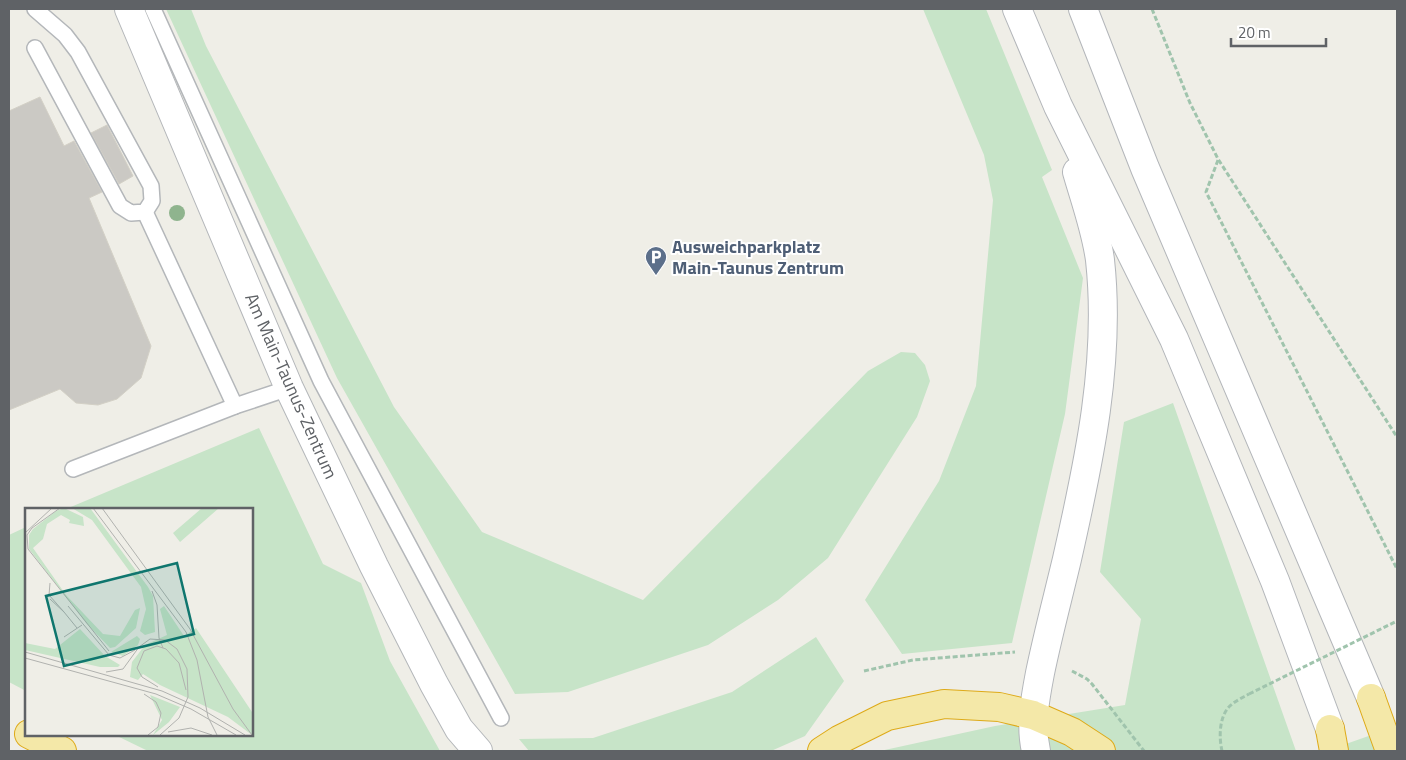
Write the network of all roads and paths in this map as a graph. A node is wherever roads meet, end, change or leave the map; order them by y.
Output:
1 (35, 9) edge
2 (129, 9) edge
3 (153, 9) edge
4 (1018, 9) edge
5 (1083, 9) edge
6 (1152, 9) edge
7 (35, 48) dead end
8 (1058, 106) junction
9 (1218, 159) junction
10 (145, 212) junction
11 (289, 388) junction
12 (235, 406) junction
13 (1397, 437) edge
14 (73, 468) dead end
15 (1397, 568) edge
16 (1397, 621) edge
17 (1371, 698) joint
18 (1033, 715) junction
19 (502, 718) dead end
20 (9, 722) edge
21 (25, 731) edge
22 (32, 735) edge
23 (1332, 740) edge
24 (62, 751) edge
25 (478, 751) edge
26 (822, 751) edge
27 (1036, 751) edge
28 (1101, 751) edge
29 (1222, 751) edge
30 (1390, 751) edge

1 - 10 lane
2 - 11 main road, Am Main-Taunus-Zentrum
3 - 19 lane
4 - 8 main road
5 - 17 main road
6 - 9 path
7 - 10 lane
8 - 18 main road
8 - 23 main road
9 - 13 path
9 - 15 path
10 - 12 lane
11 - 12 lane
11 - 25 main road, Am Main-Taunus-Zentrum
12 - 14 lane
16 - 29 path, bridge
17 - 30 highway
18 - 26 highway
18 - 27 main road
18 - 28 highway
20 - 21 highway
22 - 24 highway

